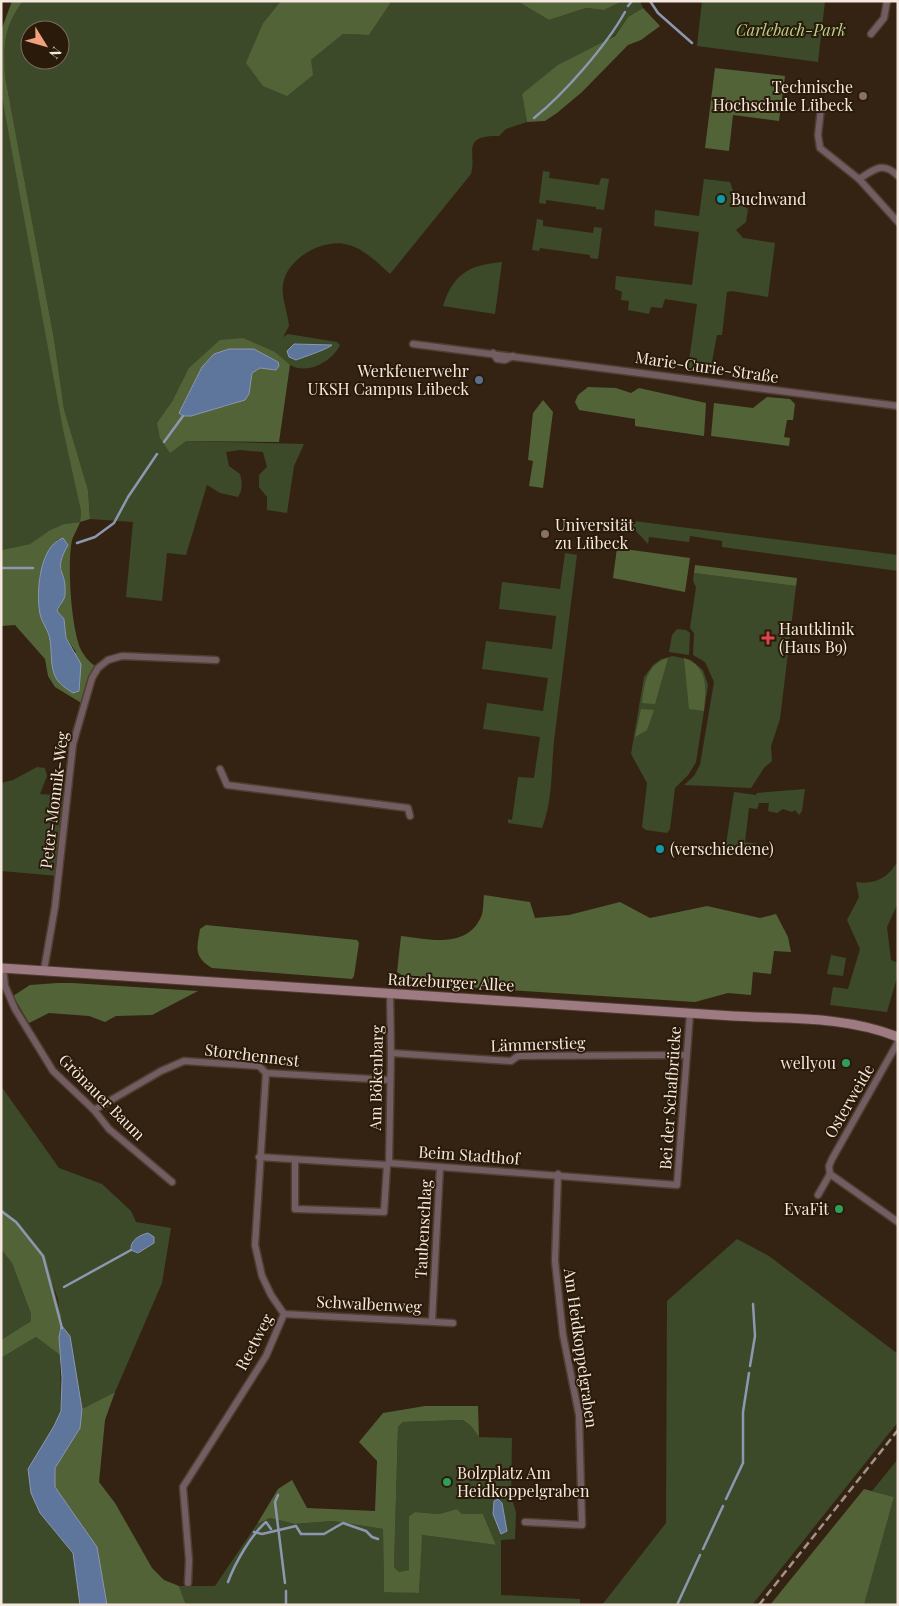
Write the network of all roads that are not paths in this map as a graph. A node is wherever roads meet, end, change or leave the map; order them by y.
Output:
1 (887, 1) edge
2 (871, 34) dead end
3 (821, 108) dead end
4 (898, 176) edge
5 (859, 179) junction
6 (898, 222) edge
7 (413, 344) dead end
8 (898, 406) edge
9 (216, 660) dead end
10 (220, 769) dead end
11 (410, 816) dead end
12 (2, 968) edge
13 (44, 970) junction
14 (390, 993) junction
15 (690, 1013) junction
16 (898, 1037) edge
17 (898, 1042) edge
18 (391, 1053) junction
19 (686, 1055) junction
20 (266, 1073) junction
21 (390, 1080) junction
22 (94, 1110) junction
23 (259, 1157) junction
24 (295, 1160) junction
25 (388, 1164) junction
26 (440, 1167) junction
27 (558, 1174) junction
28 (830, 1174) junction
29 (172, 1182) dead end
30 (678, 1185) joint
31 (818, 1195) dead end
32 (898, 1222) edge
33 (284, 1314) junction
34 (432, 1321) junction
35 (453, 1323) dead end
36 (525, 1522) dead end
37 (188, 1583) dead end

1 - 2 street
3 - 5 street
4 - 5 street
5 - 6 street
7 - 8 street, Marie-Curie-Straße
9 - 13 street, Peter-Monnik-Weg
10 - 11 street
12 - 13 main road, Ratzeburger Allee
12 - 22 street, Grönauer Baum
13 - 14 main road, Ratzeburger Allee
14 - 15 main road, Ratzeburger Allee
14 - 18 street, Am Bökenbarg
15 - 16 main road, Ratzeburger Allee
15 - 19 street, Bei der Schafbrücke
17 - 28 street, Osterweide
18 - 19 street, Lämmerstieg
18 - 21 street, Am Bökenbarg
19 - 30 street, Bei der Schafbrücke
20 - 21 street, Storchennest
20 - 22 street, Storchennest
20 - 23 street, Reetweg
21 - 25 street, Am Bökenbarg
22 - 29 street, Grönauer Baum
23 - 24 street, Beim Stadthof
23 - 33 street, Reetweg
24 - 25 street, Beim Stadthof
24 - 25 street, Am Bökenbarg
25 - 26 street, Beim Stadthof
26 - 27 street, Beim Stadthof
26 - 34 street, Taubenschlag
27 - 30 street, Beim Stadthof
27 - 36 street, Am Heidkoppelgraben
28 - 31 street, Osterweide
28 - 32 street
33 - 34 street, Schwalbenweg
33 - 37 street, Reetweg
34 - 35 street, Schwalbenweg

